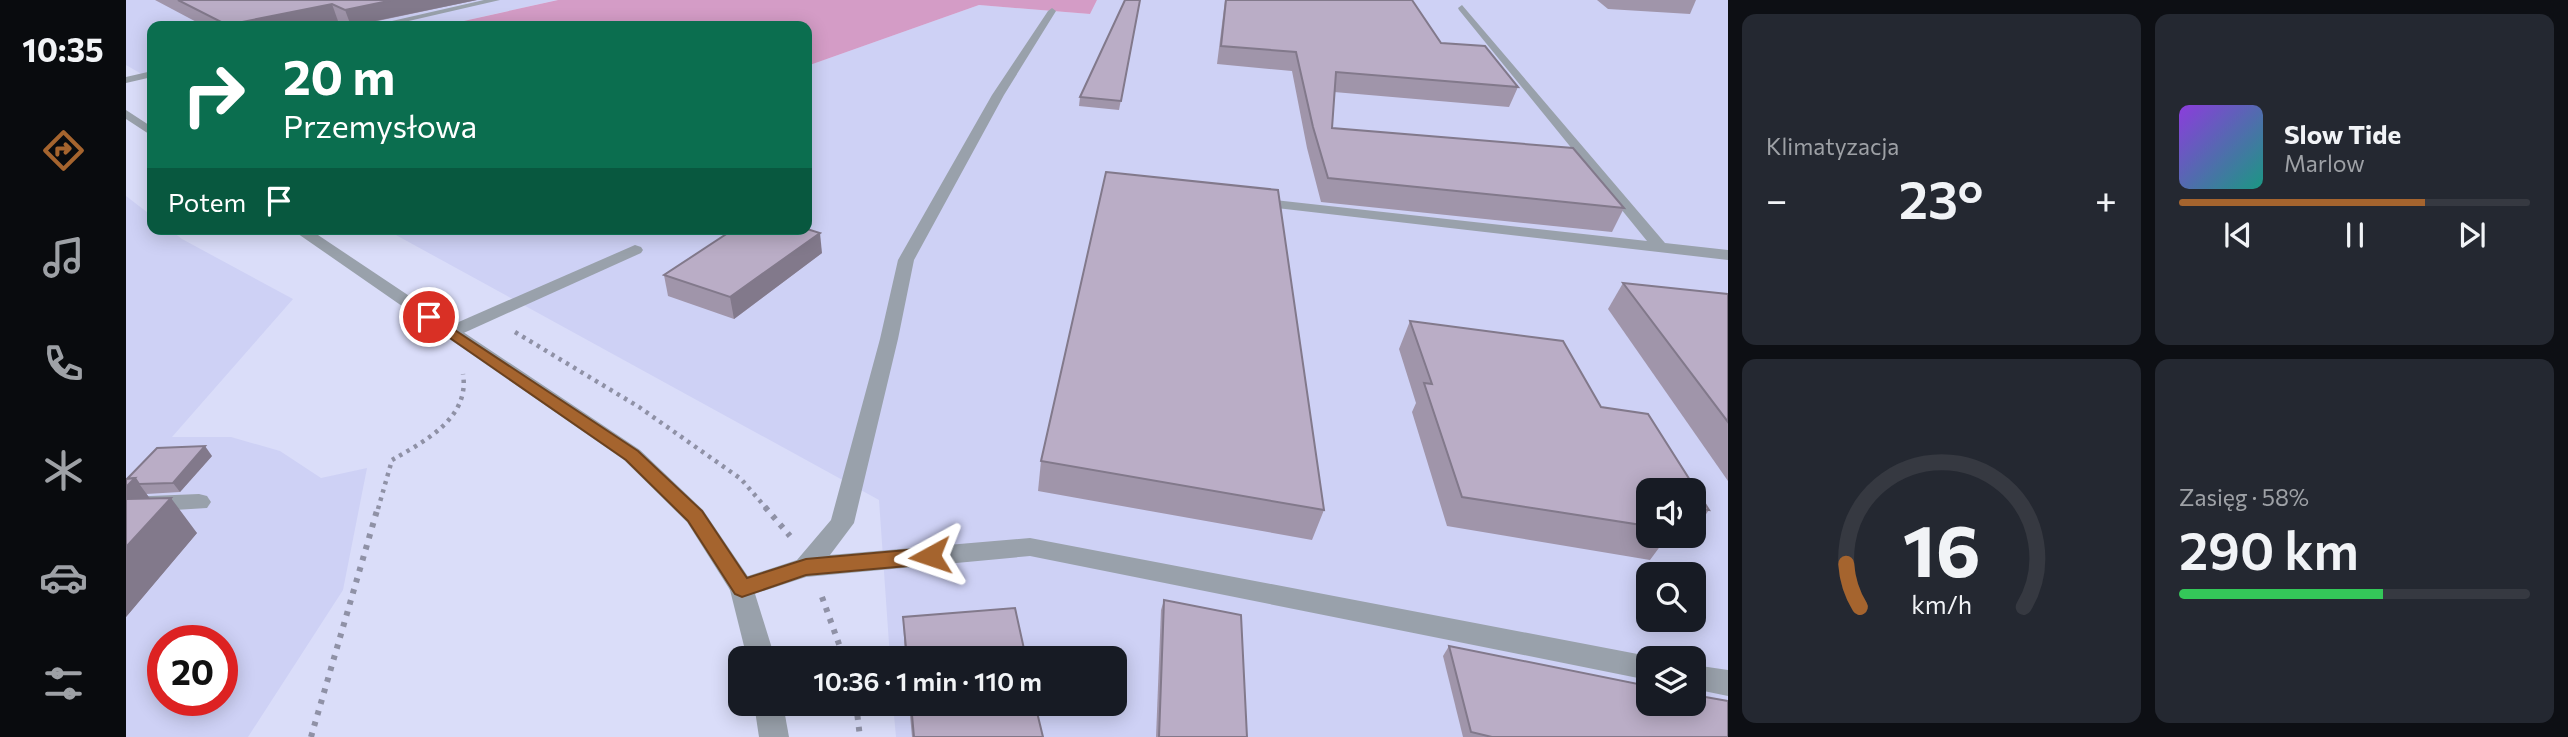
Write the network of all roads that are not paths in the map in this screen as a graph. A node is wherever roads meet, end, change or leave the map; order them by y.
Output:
1 (496, 0) edge
2 (1462, 8) dead end
3 (1052, 10) dead end
4 (398, 21) edge
5 (147, 75) edge
6 (126, 80) edge
7 (126, 114) edge
8 (147, 129) edge
9 (1234, 199) edge
10 (307, 235) edge
11 (1661, 248) junction
12 (635, 250) dead end
13 (1728, 255) edge
14 (451, 332) junction
15 (199, 502) dead end
16 (126, 505) edge
17 (806, 567) junction
18 (742, 588) junction
19 (758, 646) edge
20 (1636, 666) edge
21 (1706, 679) edge
22 (1728, 684) edge
23 (771, 716) edge
24 (774, 737) edge

1 - 4 street
2 - 11 street
3 - 17 lane
5 - 6 street
7 - 8 street
9 - 11 street
10 - 14 street
11 - 13 street
12 - 14 street
14 - 18 street
15 - 16 street
17 - 18 lane
17 - 20 street
18 - 19 street
21 - 22 street
23 - 24 street

